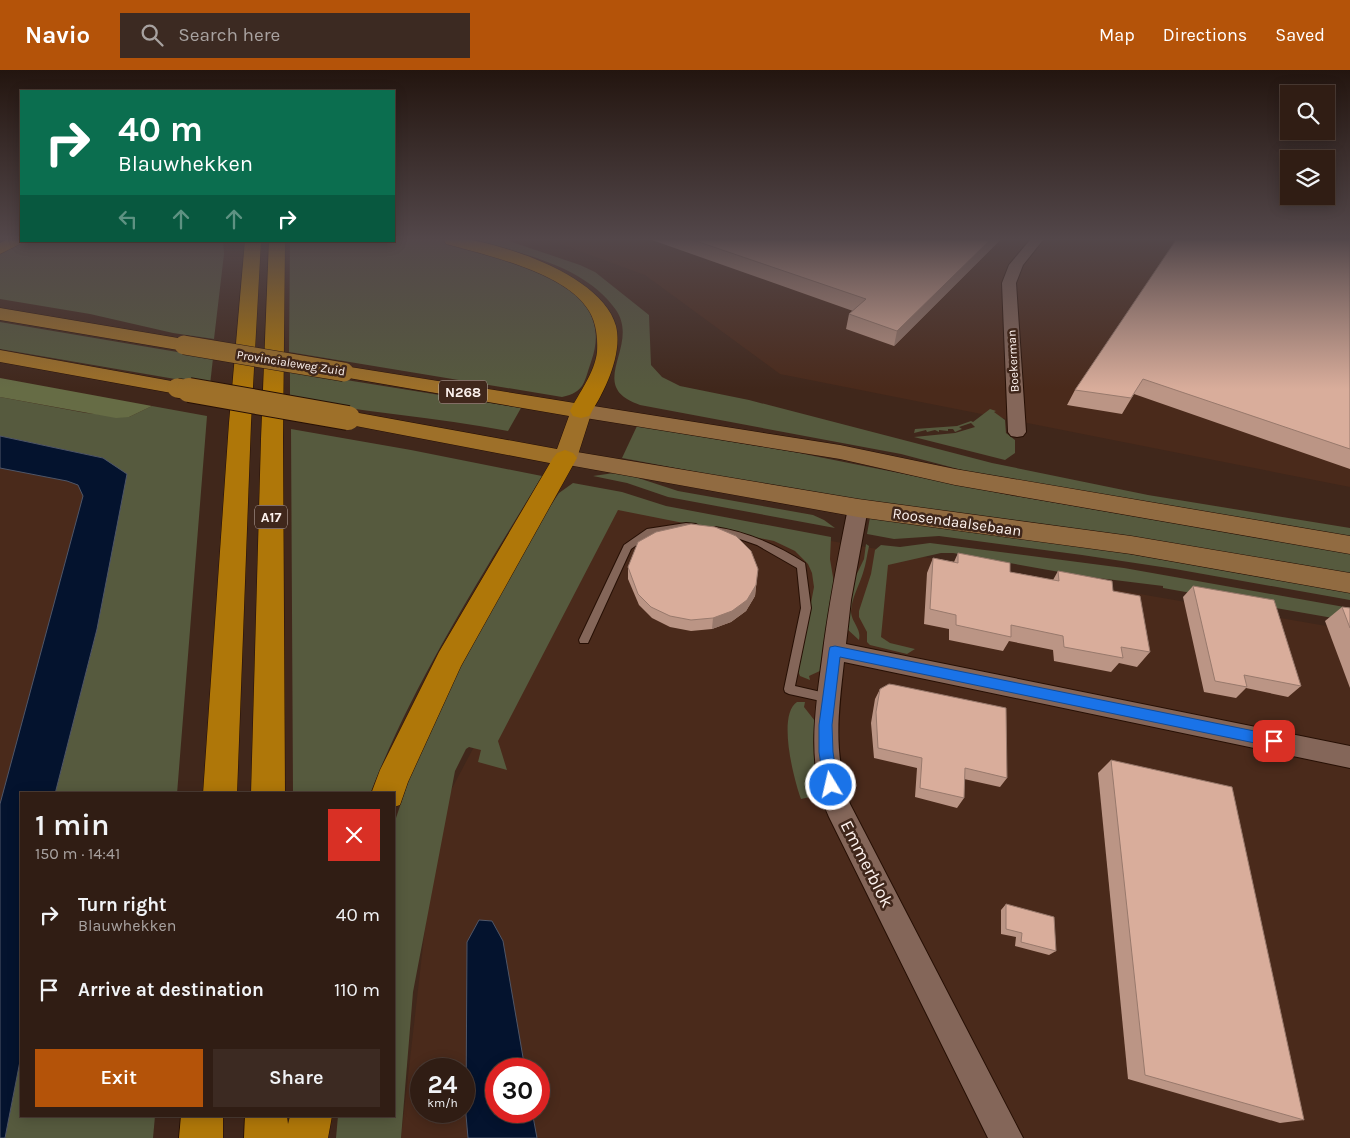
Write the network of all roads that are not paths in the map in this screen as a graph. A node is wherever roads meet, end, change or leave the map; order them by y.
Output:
1 (246, 290) edge
2 (276, 290) edge
3 (579, 290) edge
4 (1009, 290) edge
5 (0, 314) edge
6 (0, 356) edge
7 (581, 411) junction
8 (1017, 432) dead end
9 (565, 458) junction
10 (858, 508) junction
11 (1350, 545) edge
12 (1350, 583) edge
13 (584, 640) dead end
14 (835, 651) junction
15 (830, 698) junction
16 (1350, 757) edge
17 (220, 792) edge
18 (268, 792) edge
19 (389, 792) edge
20 (202, 1117) edge
21 (266, 1117) edge
22 (312, 1117) edge
23 (201, 1138) edge
24 (266, 1138) edge
25 (306, 1138) edge
26 (1006, 1138) edge

1 - 17 highway, A17
2 - 18 highway, A17
3 - 7 highway
4 - 8 street, Boekerman
5 - 7 main road, Provincialeweg Zuid / N268, bridge
6 - 9 main road, bridge
7 - 9 main road
7 - 11 street, N268
9 - 10 street, Roosendaalsebaan
9 - 19 highway
10 - 12 street, Roosendaalsebaan
10 - 14 street, Emmerblok
13 - 15 lane
14 - 15 street, Emmerblok
14 - 16 street
15 - 26 street, Emmerblok
20 - 23 highway
21 - 24 highway
22 - 25 highway

